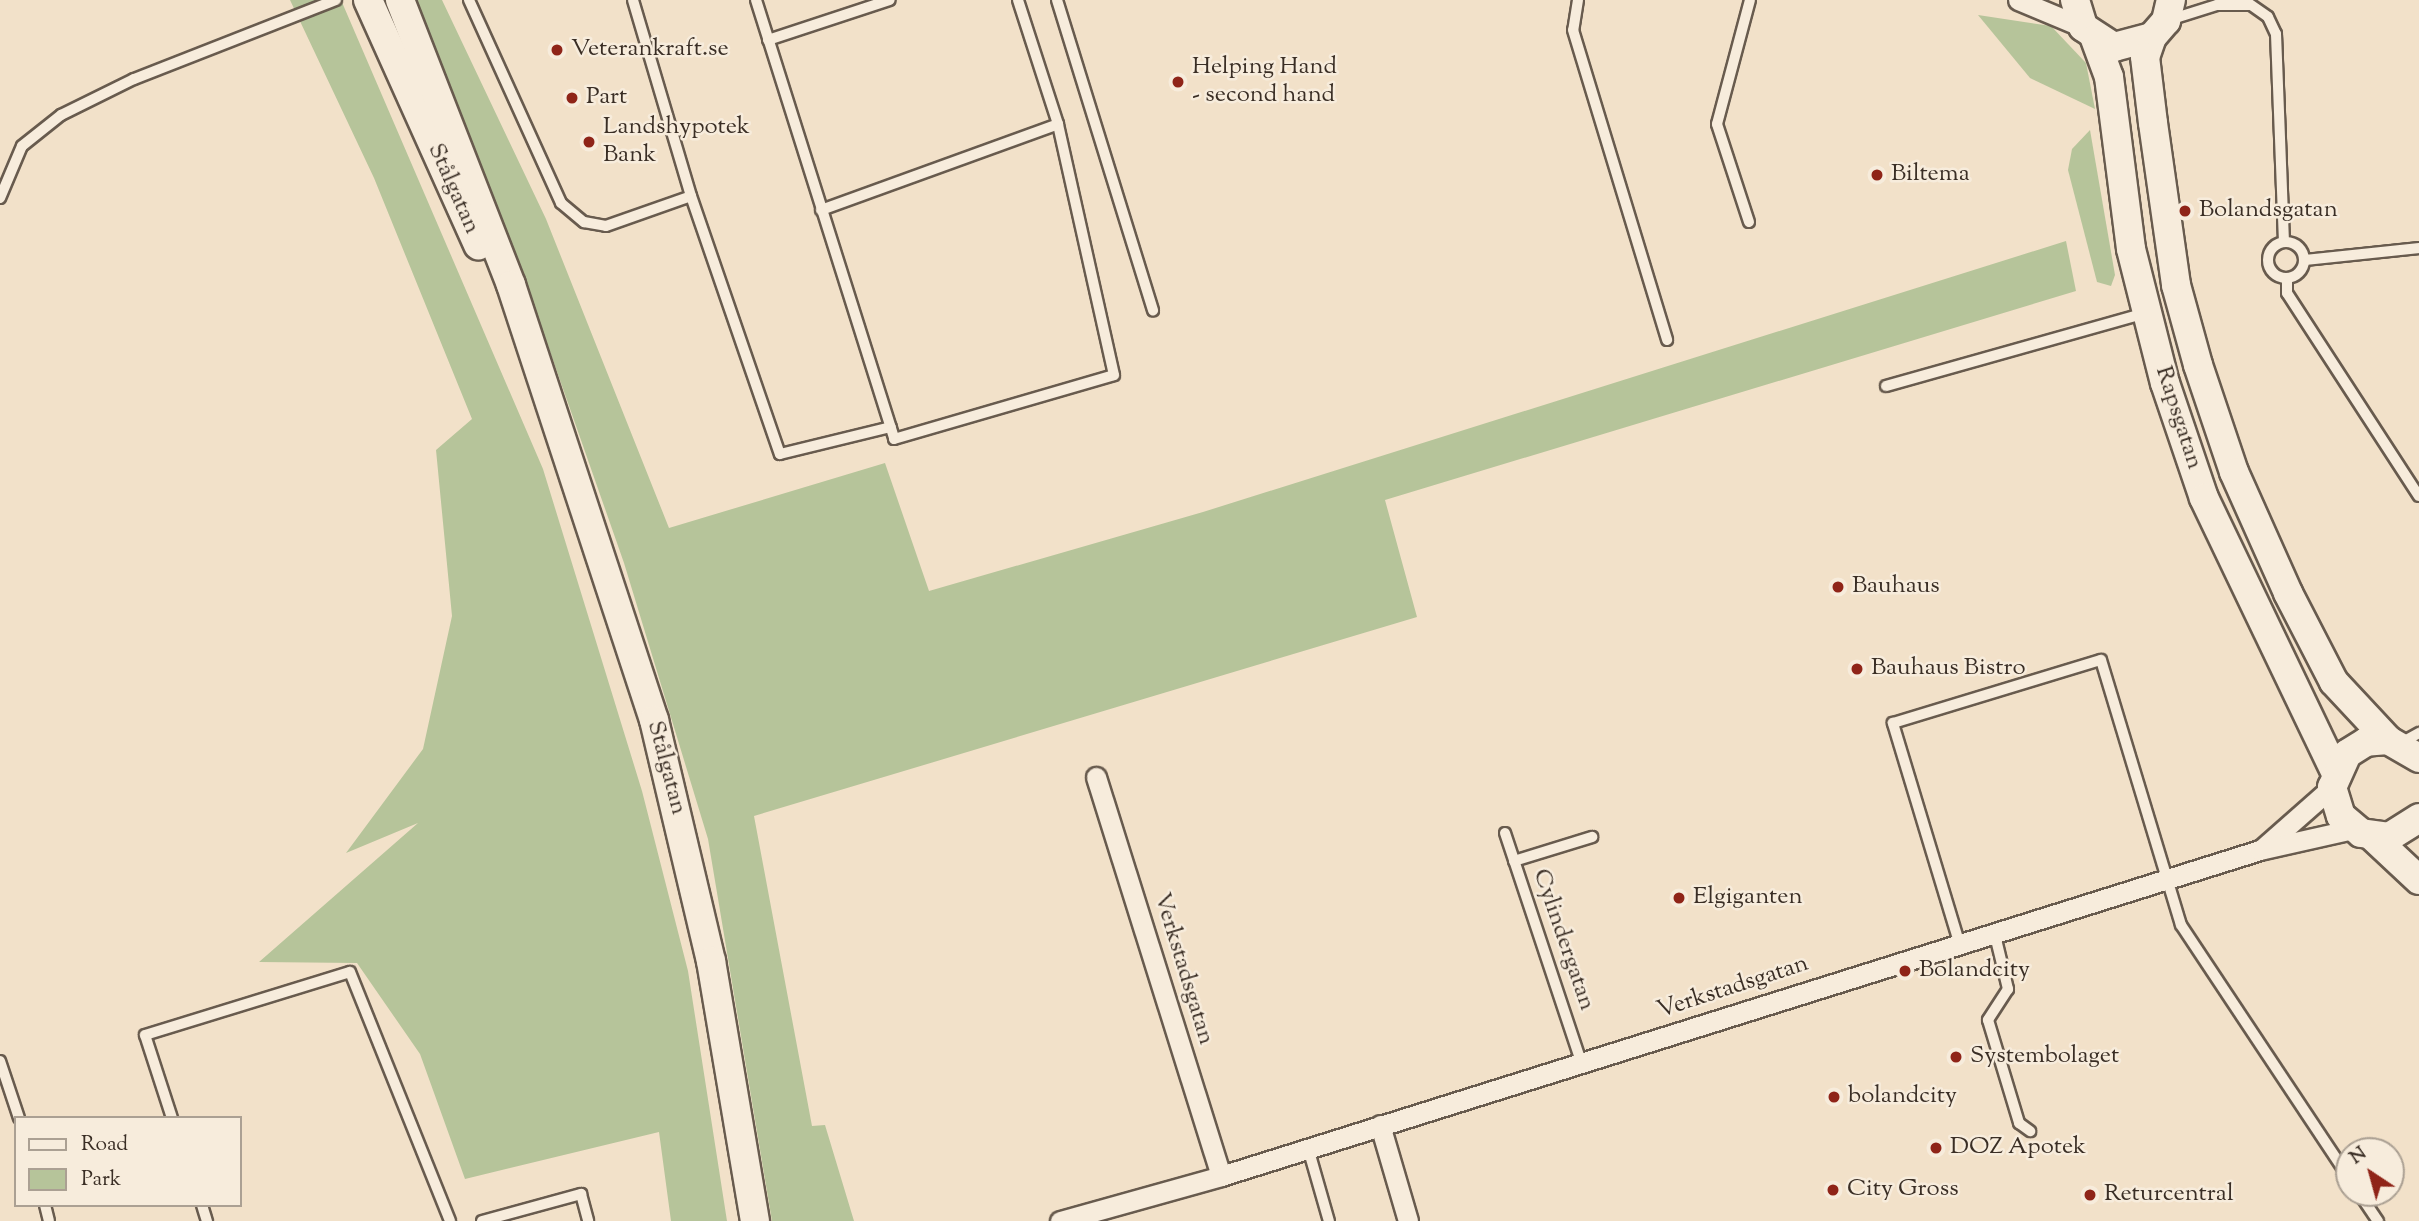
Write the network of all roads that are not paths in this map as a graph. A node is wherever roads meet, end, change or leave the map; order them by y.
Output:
1 (335, 0) edge
2 (368, 0) edge
3 (400, 0) edge
4 (469, 0) edge
5 (634, 0) edge
6 (756, 0) edge
7 (890, 0) edge
8 (1018, 0) edge
9 (1057, 0) edge
10 (1578, 0) edge
11 (1750, 0) edge
12 (2018, 0) edge
13 (2075, 0) edge
14 (2249, 2) edge
15 (2163, 19) edge
16 (2089, 33) junction
17 (768, 40) junction
18 (1058, 124) junction
19 (691, 196) junction
20 (0, 198) edge
21 (821, 209) junction
22 (1749, 222) dead end
23 (2284, 242) junction
24 (2419, 248) edge
25 (2305, 260) junction
26 (2287, 278) junction
27 (1153, 310) dead end
28 (2147, 313) junction
29 (1667, 340) dead end
30 (540, 377) junction
31 (1886, 386) dead end
32 (891, 427) junction
33 (2419, 496) edge
34 (2406, 744) edge
35 (1096, 777) dead end
36 (2334, 780) junction
37 (2419, 818) edge
38 (1504, 832) dead end
39 (2363, 833) junction
40 (1592, 837) dead end
41 (2260, 849) junction
42 (1514, 861) junction
43 (2167, 878) junction
44 (2419, 880) edge
45 (1994, 931) junction
46 (1958, 942) junction
47 (0, 1060) edge
48 (1581, 1061) junction
49 (18, 1116) edge
50 (172, 1116) edge
51 (1380, 1125) junction
52 (2030, 1131) dead end
53 (1308, 1149) junction
54 (2335, 1157) edge
55 (742, 1171) junction
56 (1221, 1176) junction
57 (450, 1221) edge
58 (482, 1221) edge
59 (588, 1221) edge
60 (741, 1221) edge
61 (755, 1221) edge
62 (1060, 1221) edge
63 (1329, 1221) edge
64 (1408, 1221) edge

1 - 20 lane
2 - 30 street, Stålgatan
3 - 30 street, Stålgatan
4 - 19 lane
5 - 19 lane
6 - 17 lane
7 - 17 lane
8 - 18 lane
9 - 27 lane
10 - 29 lane
11 - 22 lane
12 - 16 street
13 - 16 street, Rapsgatan
14 - 15 lane
14 - 23 lane
15 - 16 street
15 - 34 street, Rapsgatan
16 - 28 street, Rapsgatan
17 - 21 lane
18 - 21 lane
18 - 32 lane
19 - 32 lane
21 - 32 lane
23 - 25 lane
23 - 26 lane
24 - 25 lane
25 - 26 lane
26 - 33 lane
28 - 31 lane
28 - 36 street, Rapsgatan
30 - 55 street, Stålgatan
34 - 36 street
35 - 56 street, Verkstadsgatan
36 - 39 street, Rapsgatan
36 - 41 street, Verkstadsgatan
37 - 39 street
38 - 42 lane, Cylindergatan
39 - 41 street, Verkstadsgatan
39 - 44 street
40 - 42 lane
41 - 43 street, Verkstadsgatan
42 - 48 lane, Cylindergatan
43 - 45 street, Verkstadsgatan
43 - 46 lane
43 - 54 lane
45 - 46 street, Verkstadsgatan
45 - 52 lane
46 - 48 street, Verkstadsgatan
47 - 49 lane
48 - 51 street, Verkstadsgatan
50 - 57 lane
51 - 53 street, Verkstadsgatan
51 - 64 street
53 - 56 street, Verkstadsgatan
53 - 63 lane
55 - 60 street, Stålgatan
55 - 61 street, Stålgatan
56 - 62 street, Verkstadsgatan
58 - 59 lane

